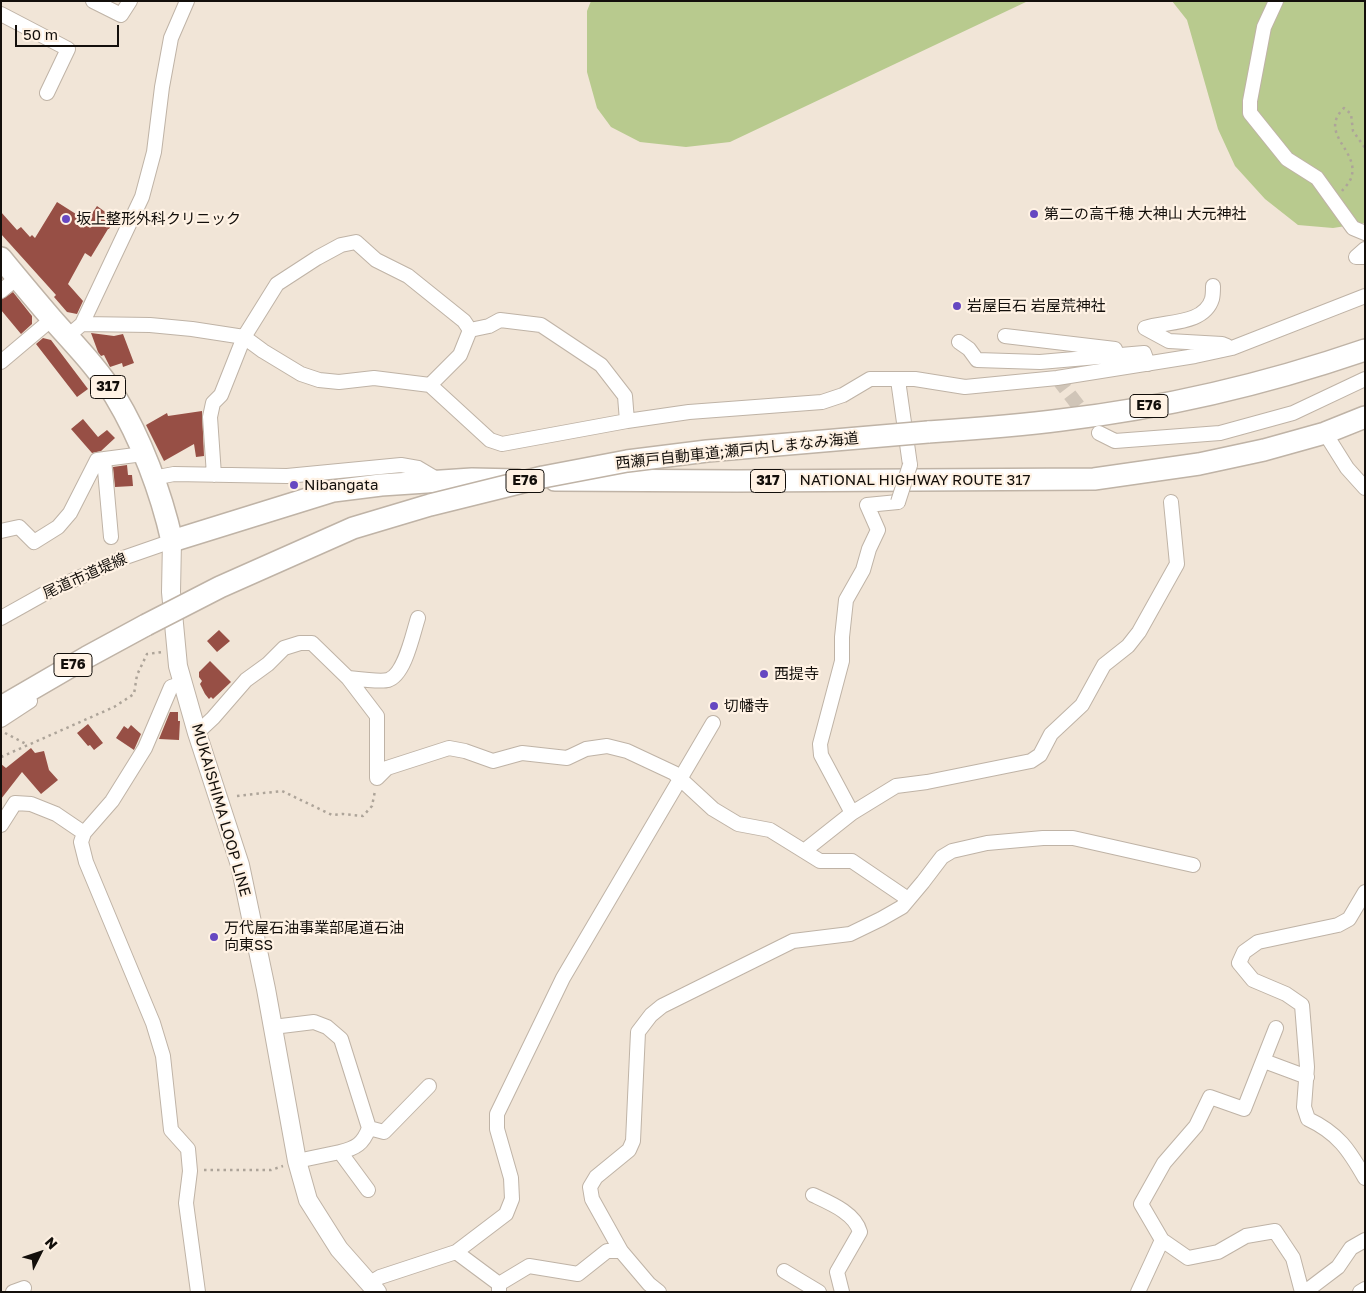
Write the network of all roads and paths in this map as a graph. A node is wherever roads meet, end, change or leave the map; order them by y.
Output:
1 (93, 1) edge
2 (130, 1) edge
3 (187, 1) edge
4 (1276, 1) edge
5 (2, 17) edge
6 (47, 93) dead end
7 (1365, 148) edge
8 (1331, 200) junction
9 (1365, 233) edge
10 (1365, 249) edge
11 (1365, 257) edge
12 (1, 258) edge
13 (9, 285) edge
14 (1213, 286) dead end
15 (1365, 296) edge
16 (52, 320) junction
17 (75, 330) junction
18 (470, 330) junction
19 (1005, 336) dead end
20 (244, 337) junction
21 (960, 342) dead end
22 (1232, 348) junction
23 (1365, 350) edge
24 (1146, 358) junction
25 (1, 362) edge
26 (1365, 379) edge
27 (898, 380) junction
28 (430, 384) junction
29 (1365, 417) edge
30 (627, 421) junction
31 (1099, 433) tunnel mouth
32 (1325, 433) junction
33 (142, 454) junction
34 (104, 459) junction
35 (214, 475) junction
36 (153, 478) junction
37 (441, 481) junction
38 (1365, 488) edge
39 (1171, 502) dead end
40 (1, 531) edge
41 (112, 537) dead end
42 (172, 541) junction
43 (1, 618) edge
44 (418, 618) dead end
45 (146, 625) junction
46 (177, 650) junction
47 (348, 678) junction
48 (183, 683) junction
49 (35, 686) junction
50 (1, 701) edge
51 (1, 707) edge
52 (713, 723) dead end
53 (3, 727) edge
54 (197, 733) junction
55 (28, 745) junction
56 (1, 757) edge
57 (377, 778) junction
58 (680, 780) junction
59 (237, 796) dead end
60 (852, 813) junction
61 (1, 825) edge
62 (84, 833) junction
63 (804, 851) junction
64 (1193, 865) dead end
65 (1365, 892) edge
66 (908, 899) junction
67 (273, 1027) junction
68 (1276, 1028) dead end
69 (1264, 1061) junction
70 (1306, 1076) junction
71 (429, 1086) dead end
72 (369, 1128) junction
73 (340, 1152) junction
74 (297, 1161) junction
75 (190, 1171) junction
76 (1365, 1178) edge
77 (368, 1190) dead end
78 (813, 1195) dead end
79 (1162, 1240) junction
80 (1365, 1240) edge
81 (621, 1251) junction
82 (456, 1252) junction
83 (784, 1271) dead end
84 (374, 1288) edge
85 (499, 1288) edge
86 (1365, 1289) edge
87 (198, 1292) edge
88 (659, 1292) edge
89 (819, 1292) edge
90 (842, 1292) edge
91 (1138, 1292) edge
92 (1304, 1292) edge
93 (1360, 1292) edge

1 - 2 street
3 - 17 street
4 - 8 street
5 - 6 street
7 - 8 path
8 - 9 street
10 - 11 street
12 - 13 highway, 317
13 - 16 highway, 317
14 - 22 street
15 - 22 street
16 - 17 highway, 317
16 - 25 street
17 - 20 street
17 - 33 highway, 317
18 - 20 street
18 - 28 street
18 - 30 street
19 - 24 street
20 - 28 street
20 - 35 street
21 - 24 street
22 - 24 street
23 - 45 highway, 西瀬戸自動車道;瀬戸内しまなみ海道 / E76, bridge
24 - 27 street
26 - 31 street
27 - 30 street
27 - 60 street, bridge
28 - 30 street
29 - 32 highway, NATIONAL HIGHWAY ROUTE 317 / 317
32 - 37 highway, NATIONAL HIGHWAY ROUTE 317 / 317
32 - 38 street
33 - 34 street
33 - 36 highway, 317
34 - 40 street
34 - 41 street
35 - 36 street
35 - 37 street
36 - 42 highway, 317
37 - 42 highway, NATIONAL HIGHWAY ROUTE 317 / 317
39 - 60 street
42 - 43 street, 尾道市道堤線
42 - 46 main road, MUKAISHIMA LOOP LINE
44 - 47 street
45 - 49 highway, 西瀬戸自動車道;瀬戸内しまなみ海道 / E76
45 - 53 street
46 - 48 main road, MUKAISHIMA LOOP LINE
46 - 55 path
47 - 54 street
47 - 57 street
48 - 54 main road, MUKAISHIMA LOOP LINE
48 - 62 street
49 - 50 street
49 - 51 highway, 西瀬戸自動車道;瀬戸内しまなみ海道 / E76
52 - 58 street
53 - 55 path
54 - 67 main road, MUKAISHIMA LOOP LINE
55 - 56 path
57 - 58 street
57 - 59 path
58 - 63 street
58 - 82 street
60 - 63 street
61 - 62 street
62 - 75 street
63 - 66 street
64 - 66 street
65 - 70 street
66 - 81 street
67 - 72 street
67 - 74 main road, MUKAISHIMA LOOP LINE
68 - 69 street
69 - 70 street
69 - 79 street
70 - 76 street
71 - 72 street
72 - 73 street
73 - 74 street
73 - 77 street
74 - 75 path
74 - 84 main road, MUKAISHIMA LOOP LINE
75 - 87 street
78 - 90 street
79 - 91 street
79 - 92 street
80 - 92 street
81 - 85 street
81 - 88 street
82 - 84 street
82 - 85 street
83 - 89 street
86 - 93 street

